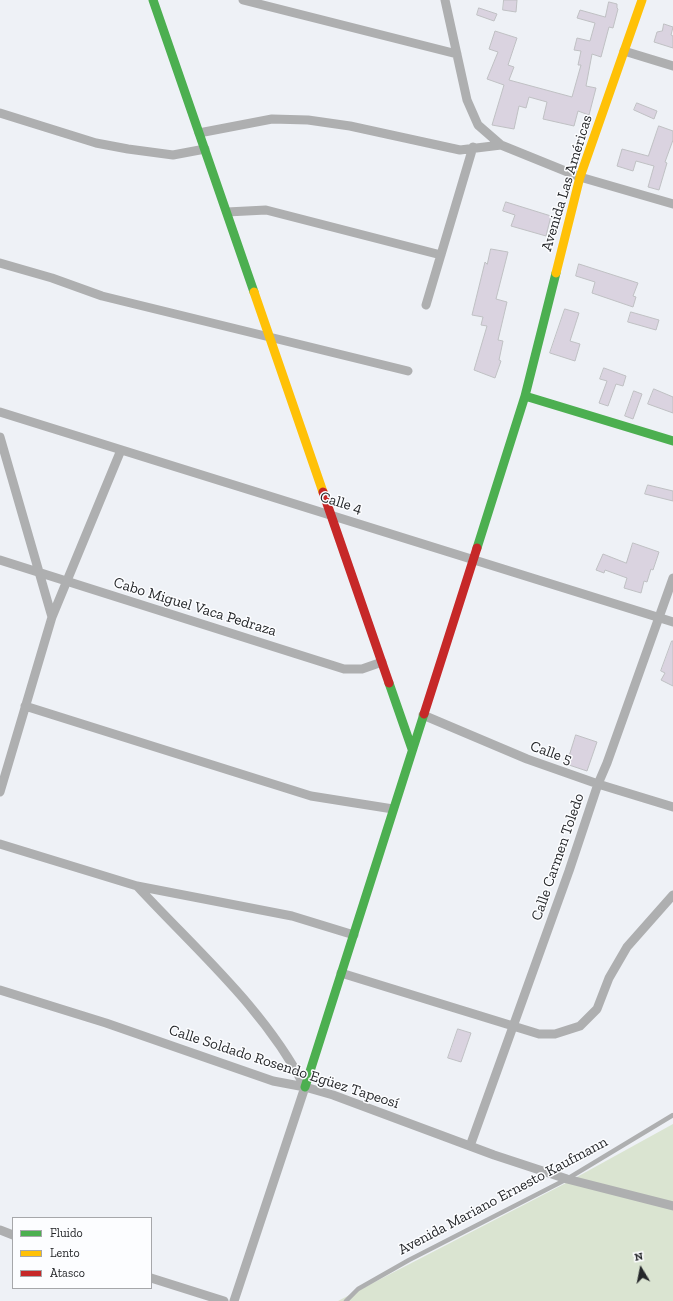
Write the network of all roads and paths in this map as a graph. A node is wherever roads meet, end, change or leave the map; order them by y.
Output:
1 (153, 0) edge
2 (243, 0) edge
3 (445, 0) edge
4 (642, 0) edge
5 (624, 51) junction
6 (457, 54) junction
7 (673, 66) edge
8 (0, 113) edge
9 (199, 132) junction
10 (501, 145) junction
11 (473, 147) junction
12 (205, 149) junction
13 (580, 177) junction
14 (673, 204) edge
15 (227, 212) junction
16 (441, 255) junction
17 (0, 263) edge
18 (426, 305) dead end
19 (270, 337) junction
20 (408, 371) dead end
21 (525, 396) junction
22 (0, 412) edge
23 (0, 436) edge
24 (673, 441) edge
25 (121, 450) junction
26 (331, 515) junction
27 (473, 559) junction
28 (0, 560) edge
29 (41, 574) junction
30 (673, 578) edge
31 (66, 582) junction
32 (52, 617) junction
33 (659, 617) junction
34 (673, 622) edge
35 (382, 662) junction
36 (26, 706) junction
37 (423, 715) junction
38 (412, 750) junction
39 (598, 784) junction
40 (0, 792) edge
41 (673, 807) edge
42 (393, 809) junction
43 (0, 844) edge
44 (137, 886) junction
45 (673, 895) edge
46 (354, 934) junction
47 (341, 973) junction
48 (0, 990) edge
49 (513, 1026) junction
50 (305, 1087) junction
51 (673, 1115) edge
52 (470, 1146) junction
53 (567, 1179) junction
54 (673, 1206) edge
55 (0, 1230) edge
56 (12, 1235) edge
57 (152, 1278) edge
58 (224, 1301) edge
59 (234, 1301) edge
60 (346, 1301) edge

1 - 9 street
2 - 6 street
3 - 6 street
4 - 5 street, Avenida Las Américas
5 - 7 street
5 - 13 street, Avenida Las Américas
6 - 10 street
8 - 12 street
9 - 11 street
9 - 12 street
10 - 11 street
10 - 13 street
11 - 16 street
12 - 15 street
13 - 14 street
13 - 21 street, Avenida Las Américas
15 - 16 street
15 - 19 street
16 - 18 street
17 - 19 street
19 - 20 street
19 - 26 street
21 - 24 street
21 - 27 street, Avenida Las Américas
22 - 25 street, Calle 4
23 - 29 street
25 - 26 street, Calle 4
25 - 31 street
26 - 27 street, Calle 4
26 - 35 street
27 - 33 street, Calle 4
27 - 37 street, Avenida Las Américas
28 - 29 street, Cabo Miguel Vaca Pedraza
29 - 31 street, Cabo Miguel Vaca Pedraza
29 - 32 street
30 - 33 street, Calle Carmen Toledo
31 - 32 street
31 - 35 street, Cabo Miguel Vaca Pedraza
32 - 36 street
33 - 34 street, Calle 4
33 - 39 street, Calle Carmen Toledo
35 - 38 street
36 - 40 street
36 - 42 street
37 - 38 street, Avenida Las Américas
37 - 39 street, Calle 5
38 - 42 street, Avenida Las Américas
39 - 41 street, Calle 5
39 - 49 street, Calle Carmen Toledo
42 - 46 street, Avenida Las Américas
43 - 44 street
44 - 46 street
44 - 50 street
45 - 49 street
46 - 47 street, Avenida Las Américas
47 - 49 street
47 - 50 street, Avenida Las Américas
48 - 50 street, Calle Soldado Rosendo Egüez Tapeosí
49 - 52 street, Calle Carmen Toledo
50 - 52 street, Calle Soldado Rosendo Egüez Tapeosí
50 - 59 street
51 - 53 lane, Avenida Mariano Ernesto Kaufmann
52 - 53 street, Calle Soldado Rosendo Egüez Tapeosí
53 - 54 street, Calle Soldado Rosendo Egüez Tapeosí
53 - 60 lane, Avenida Mariano Ernesto Kaufmann
55 - 56 street
57 - 58 street

